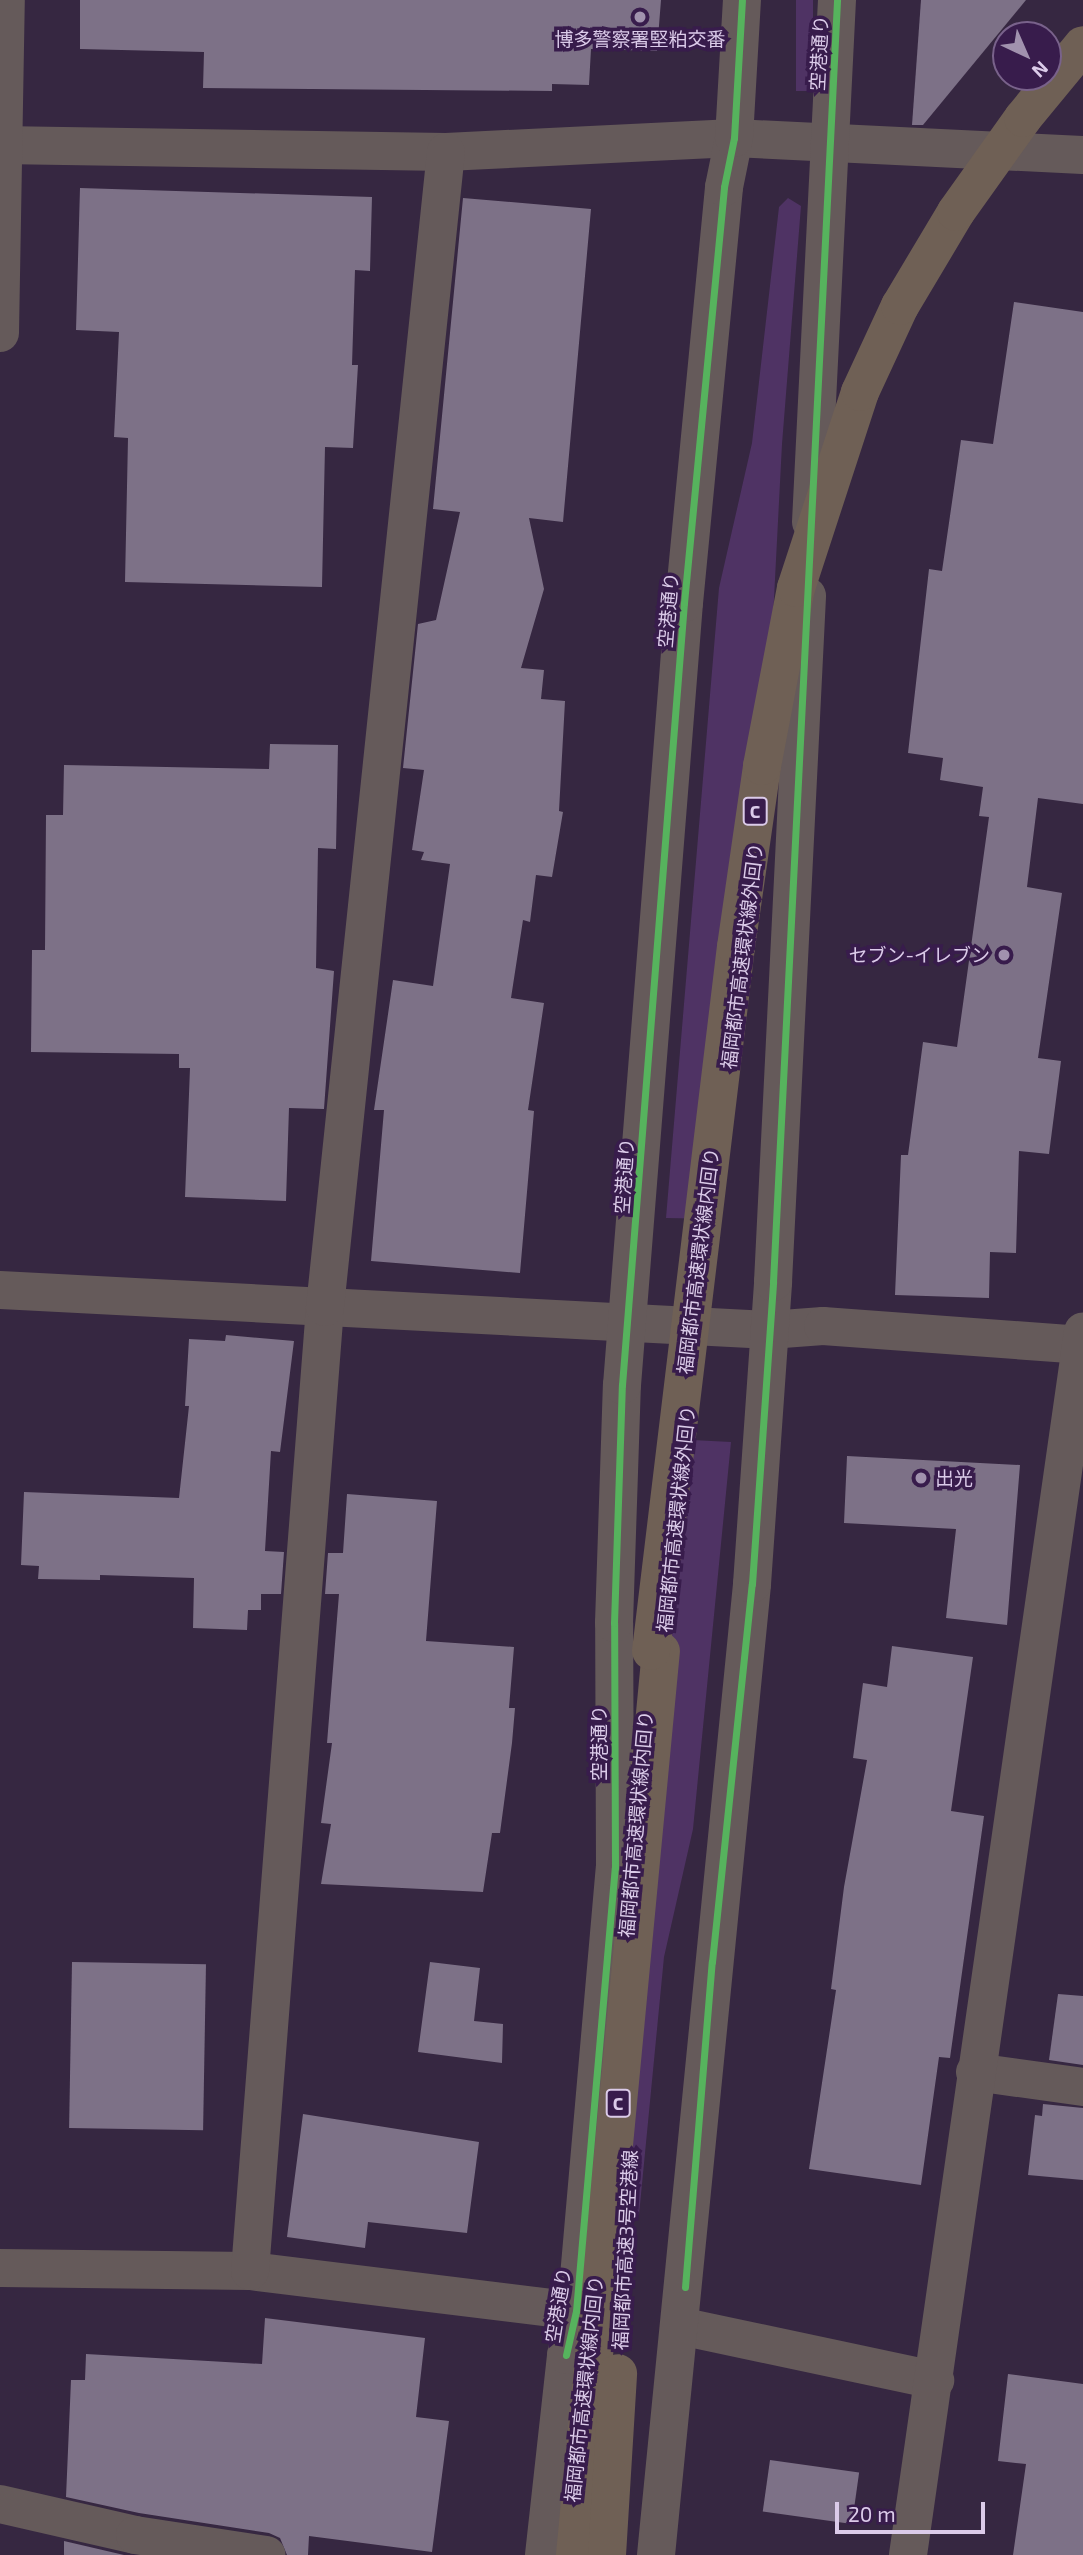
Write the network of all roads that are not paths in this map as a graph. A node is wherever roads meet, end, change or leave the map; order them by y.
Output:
1 (6, 0) edge
2 (742, 0) edge
3 (837, 0) edge
4 (1083, 45) edge
5 (1083, 57) edge
6 (734, 138) junction
7 (830, 142) junction
8 (2, 145) edge
9 (446, 152) junction
10 (1083, 155) edge
11 (0, 334) edge
12 (0, 1290) edge
13 (325, 1307) junction
14 (629, 1320) junction
15 (769, 1330) junction
16 (1082, 1340) edge
17 (656, 1651) junction
18 (975, 2072) junction
19 (1083, 2087) edge
20 (0, 2268) edge
21 (250, 2271) junction
22 (576, 2311) junction
23 (680, 2326) junction
24 (934, 2379) junction
25 (0, 2504) edge
26 (266, 2555) edge
27 (544, 2555) edge
28 (568, 2555) edge
29 (575, 2555) edge
30 (598, 2555) edge
31 (607, 2555) edge
32 (656, 2555) edge
33 (908, 2555) edge

1 - 8 street
2 - 6 street, 空港通り
3 - 7 street, 空港通り
4 - 17 highway, 福岡都市高速環状線内回り / C, bridge
5 - 17 highway, 福岡都市高速環状線外回り / C
6 - 7 street
6 - 9 street
6 - 14 street, 空港通り
7 - 10 street
7 - 15 street, 空港通り
8 - 9 street
8 - 11 street
9 - 13 street
12 - 13 street
13 - 14 street
13 - 21 street
14 - 15 street
14 - 22 street, 空港通り
15 - 16 street
15 - 23 street, 空港通り
16 - 18 street
17 - 28 highway, 福岡都市高速環状線内回り / C
17 - 29 highway, 福岡都市高速環状線外回り / C
17 - 30 highway, 福岡都市高速3号空港線
17 - 31 highway, 福岡都市高速3号空港線
18 - 19 street
18 - 24 street
20 - 21 street
21 - 22 street
22 - 27 street, 空港通り
23 - 24 street
23 - 32 street, 空港通り
24 - 33 street
25 - 26 street

